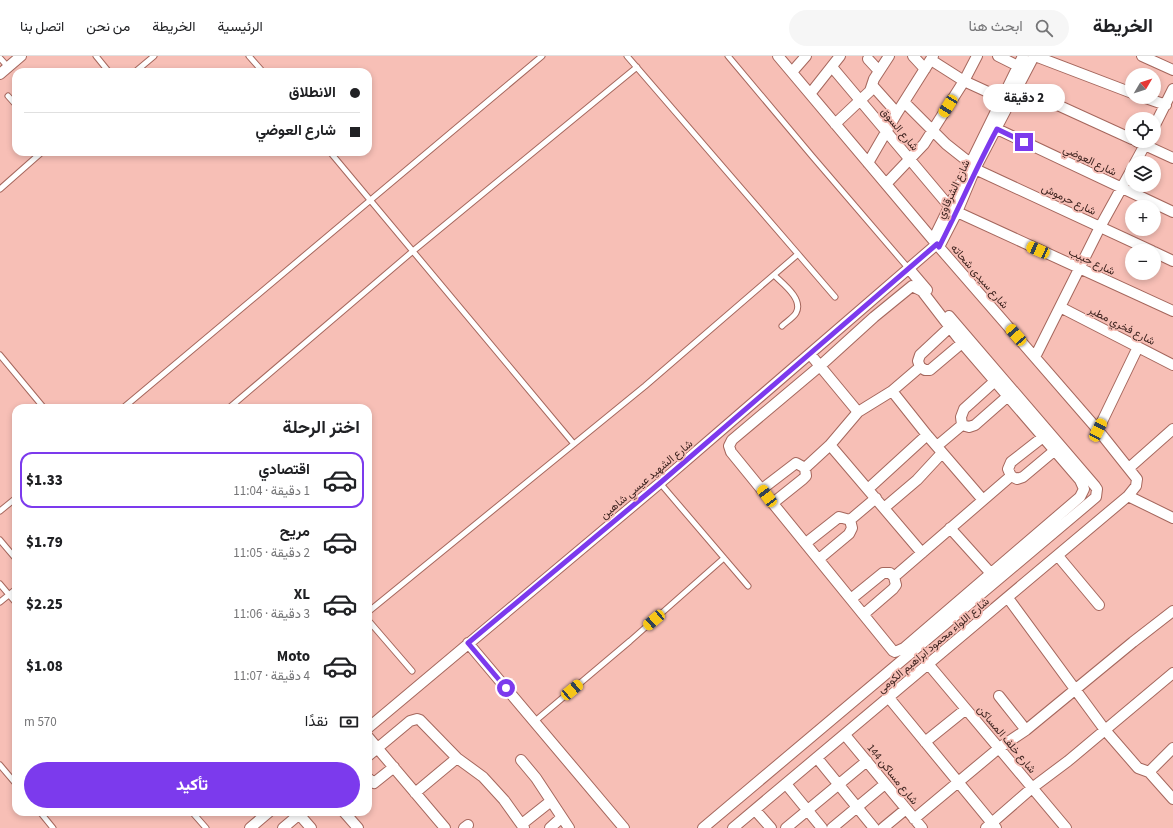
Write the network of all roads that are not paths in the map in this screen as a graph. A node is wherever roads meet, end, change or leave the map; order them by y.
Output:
1 (21, 56) edge
2 (96, 56) edge
3 (154, 56) edge
4 (250, 56) edge
5 (542, 56) edge
6 (627, 56) edge
7 (728, 56) edge
8 (778, 56) edge
9 (806, 56) edge
10 (840, 56) edge
11 (890, 56) edge
12 (913, 56) edge
13 (977, 56) edge
14 (998, 56) edge
15 (1023, 56) edge
16 (1035, 56) edge
17 (1142, 56) edge
18 (0, 58) edge
19 (868, 60) dead end
20 (930, 62) edge
21 (1018, 66) junction
22 (636, 67) junction
23 (832, 67) junction
24 (106, 68) edge
25 (140, 68) edge
26 (260, 68) edge
27 (1173, 70) edge
28 (4, 71) edge
29 (879, 71) junction
30 (792, 72) junction
31 (964, 81) junction
32 (872, 85) junction
33 (1018, 87) junction
34 (1125, 90) edge
35 (810, 94) junction
36 (8, 96) dead end
37 (1170, 97) edge
38 (1001, 98) junction
39 (12, 100) edge
40 (860, 100) junction
41 (904, 102) junction
42 (897, 113) junction
43 (1161, 114) edge
44 (836, 124) junction
45 (997, 129) junction
46 (886, 131) junction
47 (932, 131) junction
48 (1125, 136) edge
49 (1154, 148) edge
50 (37, 156) edge
51 (333, 156) edge
52 (1173, 158) edge
53 (910, 160) junction
54 (868, 163) junction
55 (972, 166) junction
56 (1125, 182) edge
57 (886, 184) junction
58 (1122, 188) junction
59 (0, 189) edge
60 (370, 200) junction
61 (953, 209) junction
62 (1173, 212) edge
63 (1100, 227) junction
64 (936, 244) junction
65 (1138, 244) edge
66 (413, 251) junction
67 (798, 254) junction
68 (1161, 255) edge
69 (1173, 261) edge
70 (1079, 268) junction
71 (910, 270) junction
72 (774, 275) junction
73 (835, 297) dead end
74 (1060, 307) junction
75 (1173, 311) edge
76 (782, 326) dead end
77 (950, 327) junction
78 (962, 343) junction
79 (1138, 347) junction
80 (810, 354) junction
81 (977, 354) junction
82 (0, 355) edge
83 (1035, 357) junction
84 (1173, 365) edge
85 (820, 366) junction
86 (920, 367) junction
87 (995, 381) junction
88 (892, 391) junction
89 (1008, 396) junction
90 (41, 404) edge
91 (128, 404) edge
92 (234, 404) edge
93 (858, 412) junction
94 (962, 424) junction
95 (1173, 429) edge
96 (1098, 430) junction
97 (927, 435) junction
98 (1043, 437) junction
99 (574, 444) junction
100 (830, 445) junction
101 (939, 450) junction
102 (1054, 451) junction
103 (805, 468) junction
104 (1132, 471) junction
105 (1011, 476) junction
106 (660, 483) junction
107 (762, 489) junction
108 (868, 489) junction
109 (1128, 496) junction
110 (876, 498) junction
111 (983, 500) junction
112 (12, 501) edge
113 (773, 503) junction
114 (884, 508) junction
115 (0, 511) edge
116 (1173, 518) edge
117 (850, 520) junction
118 (950, 528) junction
119 (0, 540) edge
120 (806, 543) junction
121 (922, 553) junction
122 (12, 554) edge
123 (1058, 556) junction
124 (724, 558) junction
125 (819, 559) junction
126 (894, 577) junction
127 (994, 578) junction
128 (0, 584) edge
129 (748, 586) dead end
130 (12, 592) edge
131 (9, 595) junction
132 (12, 598) edge
133 (1008, 598) junction
134 (851, 599) junction
135 (0, 602) edge
136 (1099, 605) dead end
137 (372, 609) edge
138 (1173, 611) edge
139 (864, 614) junction
140 (372, 625) edge
141 (468, 643) junction
142 (929, 665) junction
143 (412, 671) dead end
144 (1173, 673) edge
145 (1075, 691) junction
146 (999, 696) dead end
147 (889, 698) junction
148 (966, 709) junction
149 (534, 722) junction
150 (372, 725) edge
151 (1026, 730) junction
152 (1105, 730) junction
153 (845, 735) junction
154 (372, 741) edge
155 (925, 742) junction
156 (378, 748) junction
157 (999, 748) junction
158 (1173, 748) edge
159 (372, 753) edge
160 (457, 758) junction
161 (817, 758) junction
162 (521, 760) dead end
163 (867, 761) junction
164 (0, 765) edge
165 (394, 767) junction
166 (1149, 772) junction
167 (12, 779) edge
168 (372, 781) edge
169 (958, 782) junction
170 (786, 784) junction
171 (839, 784) junction
172 (885, 784) junction
173 (1032, 788) junction
174 (415, 793) junction
175 (1173, 799) edge
176 (551, 801) junction
177 (857, 807) junction
178 (906, 809) junction
179 (756, 810) junction
180 (807, 811) junction
181 (43, 816) edge
182 (196, 816) edge
183 (264, 816) edge
184 (297, 816) edge
185 (302, 816) edge
186 (348, 816) edge
187 (561, 818) junction
188 (914, 818) junction
189 (523, 826) edge
190 (991, 826) edge
191 (53, 828) edge
192 (206, 828) edge
193 (250, 828) edge
194 (283, 828) edge
195 (311, 828) edge
196 (358, 828) edge
197 (445, 828) edge
198 (550, 828) edge
199 (569, 828) edge
200 (624, 828) edge
201 (703, 828) edge
202 (734, 828) edge
203 (771, 828) edge
204 (786, 828) edge
205 (822, 828) edge
206 (832, 828) edge
207 (874, 828) edge
208 (883, 828) edge
209 (922, 828) edge
210 (1066, 828) edge

1 - 28 street
2 - 24 lane
3 - 25 lane
4 - 26 lane
5 - 60 lane
6 - 22 lane
7 - 71 lane
8 - 30 street, شارع سيدى شحاته
9 - 30 street
10 - 23 street
11 - 29 street
12 - 20 street
13 - 31 street
14 - 21 street
15 - 21 street, شارع الشرقاوي
16 - 33 street, شارع الشرقاوي
16 - 34 street
17 - 27 street
18 - 28 lane
19 - 29 street
20 - 31 street
20 - 41 street
21 - 38 street, شارع الشرقاوي
22 - 66 lane
22 - 67 lane
23 - 35 street
23 - 40 street, شارع السوق
29 - 32 street
30 - 35 street, شارع سيدى شحاته
31 - 38 street
31 - 47 street
32 - 40 street
32 - 42 street
33 - 45 street, شارع الشرقاوي
33 - 48 street
35 - 44 street, شارع سيدى شحاته
36 - 39 lane
37 - 43 street
38 - 55 street, شارع الشرقاوي
40 - 44 street
40 - 46 street, شارع السوق
41 - 42 street
41 - 47 street, شارع حرموش
42 - 46 street
44 - 54 street, شارع سيدى شحاته
45 - 55 street, شارع الشرقاوي
45 - 58 street, شارع العوضي
46 - 53 street, شارع السوق
46 - 54 street
47 - 53 street
47 - 55 street, شارع حرموش
49 - 52 street
50 - 59 lane
51 - 60 lane
53 - 57 street
53 - 61 street, شارع السوق
54 - 57 street, شارع سيدى شحاته
55 - 61 street, شارع الشرقاوي
55 - 63 street, شارع حرموش
56 - 58 street
57 - 64 street, شارع سيدى شحاته
58 - 62 street, شارع العوضي
58 - 63 street
60 - 66 lane
60 - 91 lane
61 - 64 street, شارع الشرقاوي
61 - 70 street, شارع حبيب
63 - 65 street, شارع حرموش
63 - 70 street
64 - 71 street, شارع الشهيد عيسي شاهين
64 - 83 street, شارع سيدى شحاته
66 - 92 lane
66 - 99 lane
67 - 72 lane
67 - 73 lane
68 - 69 street, شارع حرموش
70 - 74 street
70 - 75 street, شارع حبيب
71 - 80 street, شارع الشهيد عيسي شاهين
71 - 81 street
72 - 76 lane
72 - 99 lane
74 - 79 street, شارع فخري مطير
74 - 83 street
77 - 78 street
77 - 85 street
77 - 86 street
78 - 81 street
78 - 86 street
79 - 84 street, شارع فخري مطير
79 - 96 street
80 - 85 street
80 - 106 street, شارع الشهيد عيسي شاهين
81 - 87 street
81 - 127 street
82 - 90 lane
83 - 96 street, شارع سيدى شحاته
85 - 93 street
85 - 107 street
86 - 88 street
87 - 89 street
87 - 94 street
88 - 93 street
88 - 97 street
89 - 94 street
89 - 98 street
93 - 100 street
94 - 101 street
95 - 104 street
96 - 104 street, شارع سيدى شحاته
97 - 101 street
97 - 108 street
98 - 102 street
98 - 105 street
99 - 137 lane
100 - 103 street
100 - 108 street
101 - 111 street
101 - 114 street
102 - 105 street
102 - 127 street
103 - 107 street
103 - 113 street
104 - 109 street, شارع اللواء محمود ابراهيم الكومى
105 - 111 street
106 - 124 lane
106 - 141 street, شارع الشهيد عيسي شاهين
107 - 113 street
108 - 110 street
109 - 116 street
109 - 123 street, شارع اللواء محمود ابراهيم الكومى
110 - 114 street
110 - 117 street
111 - 118 street
112 - 115 lane
113 - 120 street
114 - 121 street
117 - 120 street
117 - 125 street
118 - 121 street
118 - 127 street
119 - 122 lane
120 - 125 street
121 - 126 street
123 - 133 street, شارع اللواء محمود ابراهيم الكومى
123 - 136 street
124 - 129 lane
124 - 149 lane
125 - 134 street
126 - 134 street
126 - 139 street
127 - 139 street
127 - 201 street
128 - 131 lane
130 - 131 lane
131 - 132 lane
131 - 135 lane
133 - 142 street, شارع اللواء محمود ابراهيم الكومى
133 - 145 street
134 - 139 street
138 - 145 street
140 - 143 lane
141 - 149 street
141 - 150 street, شارع الشهيد عيسي شاهين
142 - 147 street, شارع اللواء محمود ابراهيم الكومى
142 - 148 street, شارع خلف المساكن
144 - 152 street
145 - 151 street
145 - 152 street
146 - 151 street
147 - 153 street, شارع اللواء محمود ابراهيم الكومى
147 - 155 street
148 - 155 street
148 - 157 street, شارع خلف المساكن
149 - 200 street
151 - 157 street
152 - 166 street
152 - 173 street
153 - 161 street, شارع اللواء محمود ابراهيم الكومى
153 - 163 street, شارع مساكن 144
154 - 156 street
155 - 169 street
156 - 159 street
156 - 160 street
156 - 165 street
157 - 169 street
157 - 173 street, شارع خلف المساكن
158 - 166 street
160 - 174 street
160 - 189 street
161 - 170 street, شارع اللواء محمود ابراهيم الكومى
161 - 171 street
162 - 176 street
163 - 171 street
163 - 172 street, شارع مساكن 144
164 - 167 lane
165 - 168 street
165 - 174 street
166 - 175 street
169 - 188 street
169 - 190 street
170 - 179 street, شارع اللواء محمود ابراهيم الكومى
170 - 180 street
171 - 177 street
171 - 180 street
172 - 177 street
172 - 178 street, شارع مساكن 144
173 - 190 street
173 - 210 street, شارع خلف المساكن
174 - 197 street
176 - 187 street
176 - 189 street
177 - 206 street
177 - 207 street
178 - 188 street, شارع مساكن 144
178 - 208 street
179 - 202 street, شارع اللواء محمود ابراهيم الكومى
179 - 203 street
180 - 204 street
180 - 205 street
181 - 191 lane
182 - 192 lane
183 - 193 street
184 - 194 street
185 - 195 street
186 - 196 street
187 - 198 street
187 - 199 street
188 - 209 street, شارع مساكن 144

